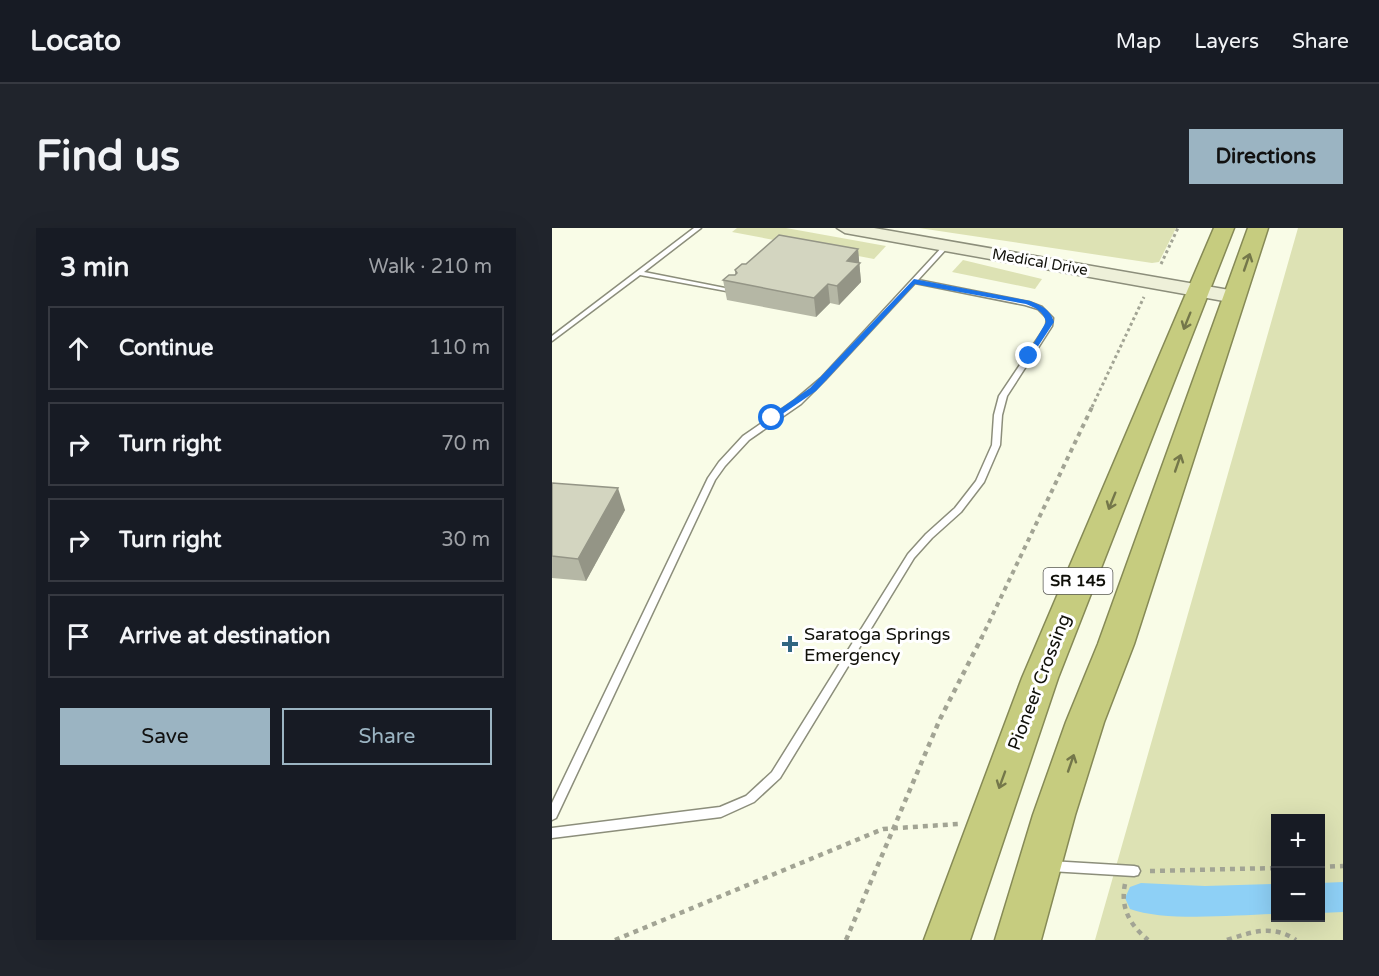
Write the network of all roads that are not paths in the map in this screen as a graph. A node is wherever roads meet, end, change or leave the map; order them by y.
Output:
1 (698, 228) edge
2 (845, 228) edge
3 (1224, 228) edge
4 (1258, 228) edge
5 (946, 246) junction
6 (640, 273) junction
7 (914, 281) junction
8 (1199, 291) junction
9 (735, 292) edge
10 (1235, 297) junction
11 (552, 339) edge
12 (552, 815) edge
13 (552, 833) edge
14 (1039, 865) junction
15 (1134, 871) road end
16 (947, 940) edge
17 (1018, 940) edge

1 - 6 lane
2 - 5 street, Medical Drive
3 - 8 highway, Pioneer Crossing / SR 145
10 -> 4 highway, SR 145
5 - 7 lane
5 - 8 street, Medical Drive
6 - 9 lane
6 - 11 lane
7 - 12 lane
7 - 13 lane
8 - 10 street, Medical Drive
8 -> 16 highway, Pioneer Crossing / SR 145
14 -> 10 highway, SR 145
14 - 15 lane
14 - 17 highway, SR 145

